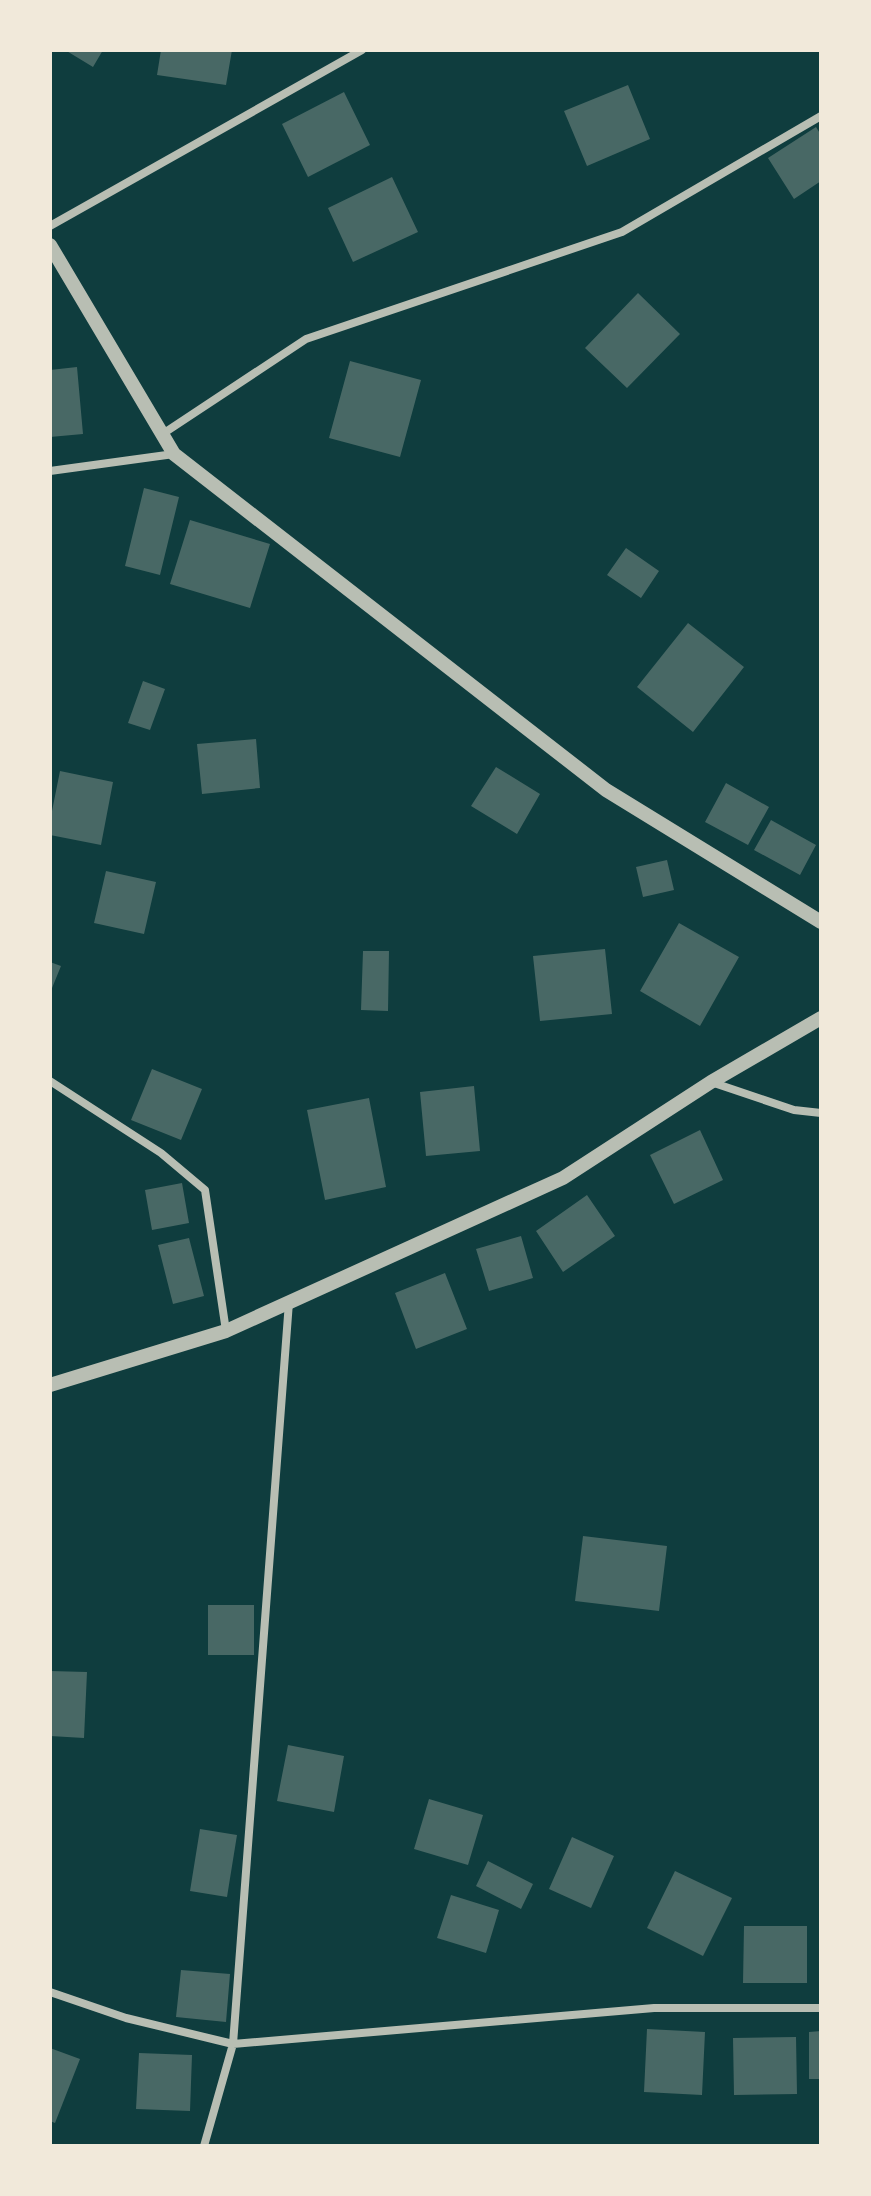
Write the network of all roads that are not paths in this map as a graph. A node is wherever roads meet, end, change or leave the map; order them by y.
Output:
1 (362, 50) edge
2 (821, 116) edge
3 (50, 226) edge
4 (50, 245) edge
5 (164, 433) junction
6 (174, 454) junction
7 (50, 471) edge
8 (821, 922) edge
9 (821, 1018) edge
10 (50, 1081) edge
11 (711, 1082) junction
12 (821, 1113) edge
13 (289, 1301) junction
14 (226, 1331) junction
15 (50, 1385) edge
16 (50, 1992) edge
17 (821, 2008) edge
18 (233, 2044) junction
19 (204, 2146) edge

1 - 3 street
2 - 5 street
4 - 5 street
5 - 6 street
6 - 7 street
6 - 8 street
9 - 11 street
10 - 14 street
11 - 12 street
11 - 13 street
13 - 14 street
13 - 18 street
14 - 15 street
16 - 18 street
17 - 18 street
18 - 19 street

